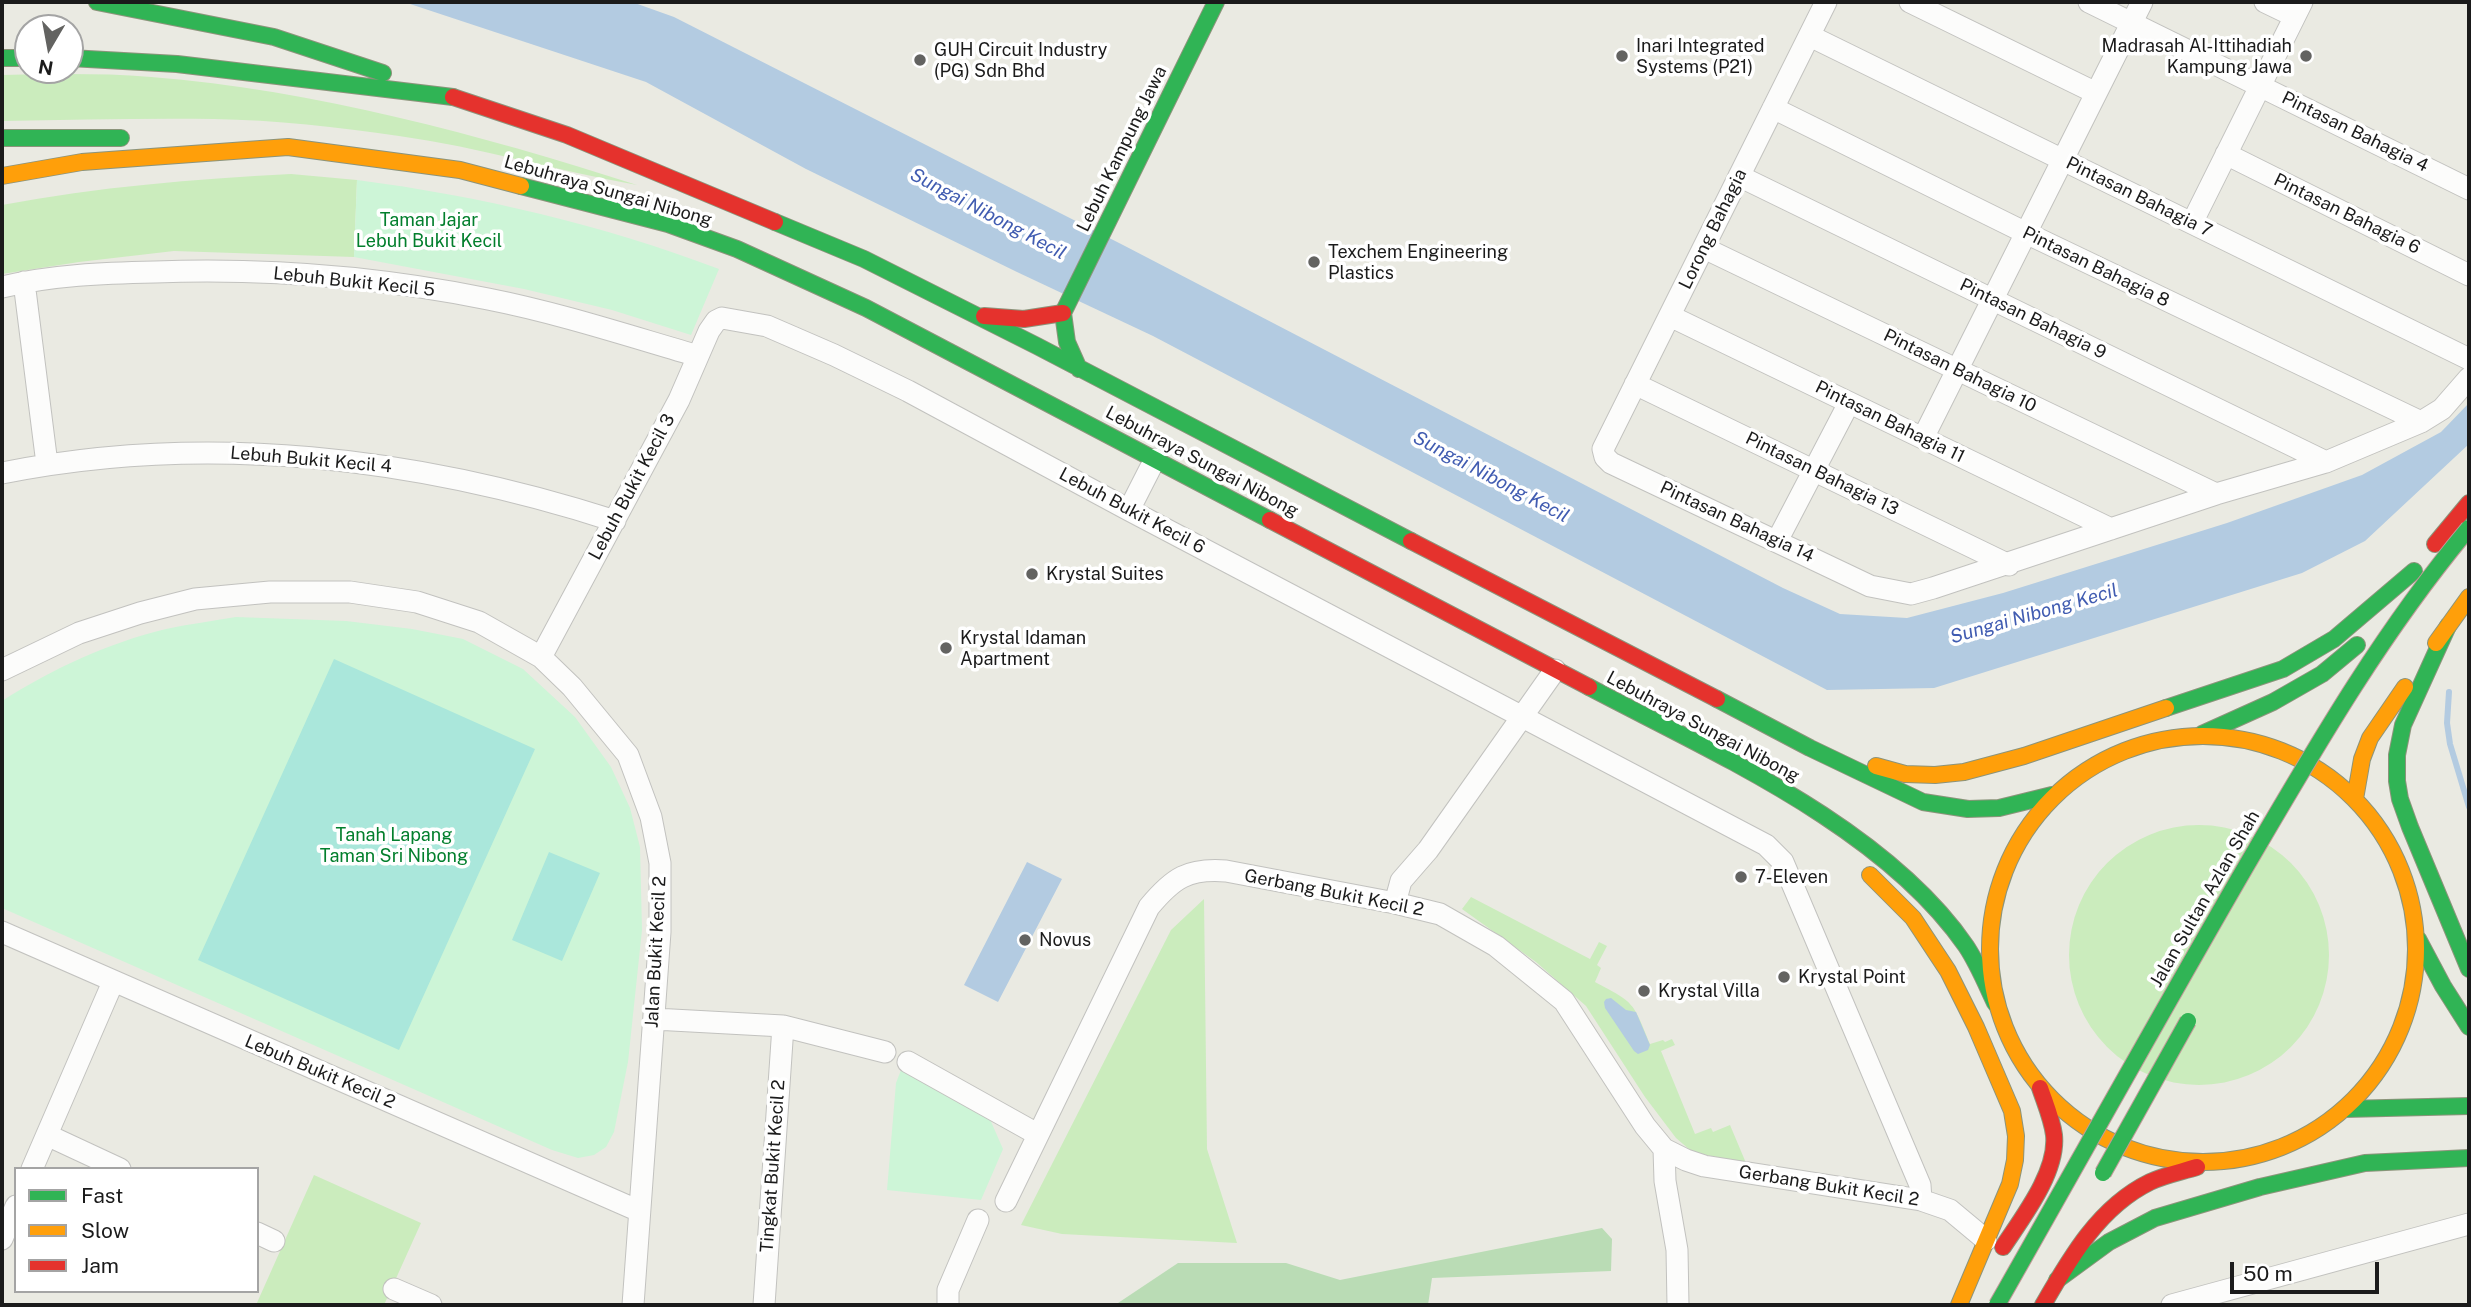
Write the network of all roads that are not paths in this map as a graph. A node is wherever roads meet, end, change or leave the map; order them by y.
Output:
1 (97, 2) edge
2 (1216, 2) edge
3 (1826, 2) edge
4 (1910, 2) edge
5 (2089, 2) edge
6 (2142, 2) edge
7 (2265, 2) edge
8 (2298, 9) edge
9 (2132, 23) junction
10 (1810, 36) junction
11 (84, 59) edge
12 (2260, 86) junction
13 (2096, 93) junction
14 (453, 97) junction
15 (1773, 108) junction
16 (2, 138) edge
17 (134, 138) dead end
18 (184, 139) dead end
19 (288, 147) junction
20 (2226, 154) junction
21 (2063, 160) junction
22 (2, 176) edge
23 (1739, 176) junction
24 (2469, 189) edge
25 (2192, 223) junction
26 (2026, 233) junction
27 (1704, 248) junction
28 (2469, 275) edge
29 (24, 282) junction
30 (2, 287) edge
31 (1993, 300) junction
32 (1065, 308) junction
33 (977, 315) junction
34 (1670, 316) junction
35 (722, 318) joint
36 (698, 356) junction
37 (2469, 359) edge
38 (1079, 369) junction
39 (1958, 369) junction
40 (2469, 378) edge
41 (1635, 384) junction
42 (1849, 403) junction
43 (2421, 422) junction
44 (1923, 438) junction
45 (1605, 457) joint
46 (1155, 459) junction
47 (2326, 462) junction
48 (47, 464) junction
49 (1814, 470) junction
50 (2, 473) edge
51 (2216, 494) junction
52 (2469, 503) edge
53 (1129, 510) junction
54 (615, 521) junction
55 (2469, 528) edge
56 (2111, 529) junction
57 (1777, 541) junction
58 (2009, 565) junction
59 (2414, 570) junction
60 (2469, 597) edge
61 (2448, 626) junction
62 (541, 657) junction
63 (2, 670) edge
64 (1555, 670) junction
65 (1527, 719) junction
66 (2199, 735) junction
67 (1810, 748) junction
68 (2335, 762) dead end
69 (2322, 785) dead end
70 (1787, 794) junction
71 (2052, 795) junction
72 (2355, 799) junction
73 (1844, 849) dead end
74 (1861, 866) dead end
75 (1395, 903) junction
76 (2, 932) edge
77 (2417, 936) junction
78 (2469, 969) edge
79 (113, 982) junction
80 (1995, 1003) junction
81 (2195, 1007) dead end
82 (654, 1018) junction
83 (783, 1026) junction
84 (2469, 1027) edge
85 (885, 1052) dead end
86 (908, 1062) dead end
87 (2040, 1087) junction
88 (2469, 1106) edge
89 (2345, 1109) junction
90 (1037, 1134) junction
91 (47, 1135) junction
92 (1664, 1149) junction
93 (2469, 1158) edge
94 (2213, 1162) junction
95 (33, 1167) edge
96 (116, 1167) edge
97 (2095, 1186) dead end
98 (1921, 1200) junction
99 (1006, 1201) dead end
100 (14, 1211) edge
101 (639, 1211) junction
102 (978, 1220) dead end
103 (2469, 1224) edge
104 (2067, 1235) dead end
105 (2, 1239) edge
106 (1986, 1240) junction
107 (2057, 1280) junction
108 (394, 1289) dead end
109 (431, 1305) edge
110 (633, 1305) edge
111 (764, 1305) edge
112 (948, 1305) edge
113 (1678, 1305) edge
114 (1959, 1305) edge
115 (1966, 1305) edge
116 (1997, 1305) edge
117 (2027, 1305) edge
118 (2042, 1305) edge
119 (2172, 1305) edge

1 - 14 main road
2 - 32 main road, Lebuh Kampung Jawa
3 - 10 street, Lorong Bahagia
4 - 13 street
5 - 9 street, Pintasan Bahagia 4
6 - 9 street
7 - 8 street
8 - 12 street
9 - 12 street, Pintasan Bahagia 4
9 - 13 street
10 - 15 street, Lorong Bahagia
10 - 21 street, Pintasan Bahagia 7
11 - 14 main road
12 - 20 street
12 - 24 street, Pintasan Bahagia 4
13 - 21 street
14 - 33 main road, Lebuhraya Sungai Nibong
15 - 23 street, Lorong Bahagia
15 - 26 street, Pintasan Bahagia 8
16 - 17 main road
18 - 19 main road
19 - 22 main road
19 - 46 main road, Lebuhraya Sungai Nibong
20 - 25 street
20 - 28 street, Pintasan Bahagia 6
21 - 25 street, Pintasan Bahagia 7
21 - 26 street
23 - 27 street, Lorong Bahagia
23 - 31 street, Pintasan Bahagia 9
25 - 37 street, Pintasan Bahagia 7
26 - 31 street
26 - 43 street, Pintasan Bahagia 8
27 - 34 street, Lorong Bahagia
27 - 39 street, Pintasan Bahagia 10
29 - 30 street, Lebuh Bukit Kecil 5
29 - 36 street, Lebuh Bukit Kecil 5
29 - 48 street
31 - 39 street
31 - 47 street, Pintasan Bahagia 9
32 - 33 main road
32 - 38 main road
33 - 38 main road, Lebuhraya Sungai Nibong
34 - 41 street, Lorong Bahagia
34 - 42 street, Pintasan Bahagia 11
35 - 36 street, Lebuh Bukit Kecil 3
35 - 53 street, Lebuh Bukit Kecil 6
36 - 54 street, Lebuh Bukit Kecil 3
38 - 67 main road, Lebuhraya Sungai Nibong
39 - 44 street
39 - 51 street, Pintasan Bahagia 10
40 - 43 street, Pintasan Bahagia 14
41 - 45 street, Lorong Bahagia
41 - 49 street, Pintasan Bahagia 13
42 - 44 street, Pintasan Bahagia 11
42 - 49 street
43 - 47 street, Pintasan Bahagia 14
44 - 56 street, Pintasan Bahagia 11
45 - 57 street, Pintasan Bahagia 14
46 - 53 street
46 - 64 main road, Lebuhraya Sungai Nibong
47 - 51 street, Pintasan Bahagia 14
48 - 50 street, Lebuh Bukit Kecil 4
48 - 54 street, Lebuh Bukit Kecil 4
49 - 57 street
49 - 58 street, Pintasan Bahagia 13
51 - 56 street, Pintasan Bahagia 14
52 - 59 main road
53 - 65 street, Lebuh Bukit Kecil 6
54 - 62 street, Lebuh Bukit Kecil 3
55 - 116 main road, Jalan Sultan Azlan Shah, bridge
56 - 58 street, Pintasan Bahagia 14
57 - 58 street, Pintasan Bahagia 14
59 - 66 main road
59 - 67 main road
60 - 61 main road
61 - 72 main road
61 - 78 main road
62 - 63 street, Jalan Bukit Kecil 2
62 - 82 street, Jalan Bukit Kecil 2
64 - 65 street
64 - 70 main road, Lebuhraya Sungai Nibong
65 - 75 street
65 - 98 street, Lebuh Bukit Kecil 6
66 - 71 main road
66 - 72 main road
67 - 71 main road, Lebuhraya Sungai Nibong
68 - 69 main road
70 - 73 main road
70 - 80 main road, Lebuhraya Sungai Nibong
71 - 80 main road
72 - 77 main road
74 - 106 main road
75 - 90 street, Gerbang Bukit Kecil 2
75 - 92 street, Gerbang Bukit Kecil 2
76 - 79 street, Lebuh Bukit Kecil 2
77 - 84 main road
77 - 89 main road
79 - 91 street
79 - 101 street, Lebuh Bukit Kecil 2
80 - 87 main road
81 - 97 main road, bridge
82 - 83 street
82 - 101 street, Jalan Bukit Kecil 2
83 - 85 street
83 - 111 street, Tingkat Bukit Kecil 2
86 - 90 street
87 - 94 main road
87 - 115 main road
88 - 89 main road
89 - 94 main road
90 - 99 street, Gerbang Bukit Kecil 2
91 - 95 street
91 - 96 street
92 - 98 street, Gerbang Bukit Kecil 2
92 - 113 street
93 - 107 main road
94 - 107 main road
98 - 106 street, Gerbang Bukit Kecil 2
100 - 105 street
101 - 110 street, Jalan Bukit Kecil 2
102 - 112 street
103 - 119 street
104 - 117 main road
106 - 114 main road
107 - 118 main road
108 - 109 street

